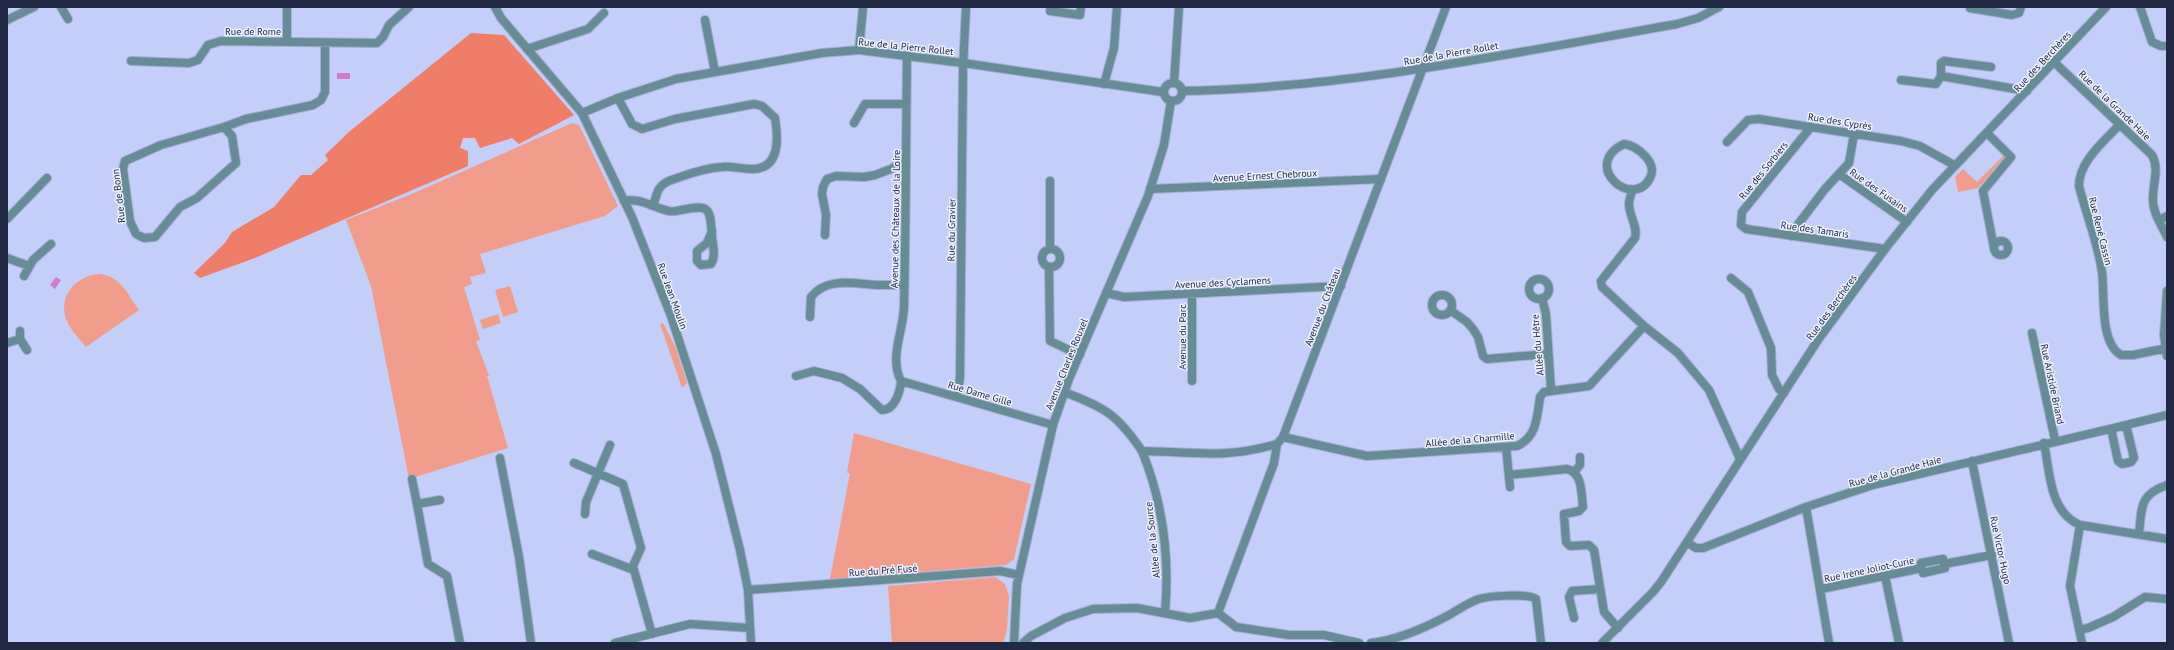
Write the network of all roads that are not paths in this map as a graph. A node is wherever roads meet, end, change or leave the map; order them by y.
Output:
1 (34, 7) edge
2 (60, 7) edge
3 (288, 7) edge
4 (409, 7) edge
5 (496, 7) edge
6 (863, 7) edge
7 (966, 7) edge
8 (1051, 7) edge
9 (1081, 7) edge
10 (1117, 7) edge
11 (1179, 7) edge
12 (1446, 7) edge
13 (1719, 7) edge
14 (2021, 7) edge
15 (2106, 7) edge
16 (2140, 7) edge
17 (1970, 8) edge
18 (604, 13) dead end
19 (68, 18) dead end
20 (7, 20) edge
21 (705, 20) dead end
22 (287, 41) junction
23 (325, 43) junction
24 (2167, 46) edge
25 (527, 49) junction
26 (859, 50) junction
27 (907, 55) junction
28 (131, 61) dead end
29 (2054, 62) junction
30 (963, 63) junction
31 (1991, 66) dead end
32 (1423, 68) junction
33 (715, 72) junction
34 (1940, 76) junction
35 (1901, 80) dead end
36 (1174, 83) junction
37 (1104, 84) junction
38 (1182, 91) junction
39 (2027, 91) junction
40 (1163, 92) junction
41 (618, 98) junction
42 (1171, 101) junction
43 (906, 104) junction
44 (582, 113) junction
45 (2118, 120) junction
46 (854, 122) dead end
47 (224, 127) junction
48 (1811, 127) junction
49 (1987, 132) junction
50 (1854, 134) junction
51 (1727, 142) dead end
52 (906, 159) junction
53 (1954, 165) junction
54 (1839, 174) junction
55 (47, 178) dead end
56 (1381, 179) junction
57 (1050, 181) dead end
58 (1150, 190) junction
59 (1632, 191) junction
60 (624, 201) junction
61 (653, 206) junction
62 (2167, 216) edge
63 (7, 219) edge
64 (2159, 220) junction
65 (1907, 222) junction
66 (1743, 228) joint
67 (712, 231) dead end
68 (825, 235) dead end
69 (1792, 236) junction
70 (2167, 236) edge
71 (51, 244) dead end
72 (1994, 248) dead end
73 (1050, 249) junction
74 (1885, 249) junction
75 (7, 258) edge
76 (29, 266) junction
77 (1049, 267) junction
78 (24, 276) dead end
79 (1731, 278) dead end
80 (904, 285) junction
81 (1341, 286) junction
82 (2167, 291) edge
83 (1106, 293) junction
84 (1192, 293) junction
85 (1542, 298) dead end
86 (1450, 310) dead end
87 (810, 317) dead end
88 (1644, 326) junction
89 (2032, 333) dead end
90 (7, 343) edge
91 (26, 350) dead end
92 (2166, 351) edge
93 (1548, 354) junction
94 (1080, 355) junction
95 (796, 376) dead end
96 (901, 381) junction
97 (1192, 381) dead end
98 (1551, 390) junction
99 (1064, 392) junction
100 (1784, 393) junction
101 (957, 397) junction
102 (2167, 415) edge
103 (1053, 425) junction
104 (1283, 436) junction
105 (2055, 440) junction
106 (2044, 443) junction
107 (1277, 444) junction
108 (610, 445) dead end
109 (1506, 447) junction
110 (1142, 451) junction
111 (1580, 457) dead end
112 (500, 458) dead end
113 (1740, 459) junction
114 (1972, 461) junction
115 (574, 463) dead end
116 (1575, 471) junction
117 (598, 473) junction
118 (1509, 475) junction
119 (412, 479) dead end
120 (2167, 485) edge
121 (1510, 487) dead end
122 (440, 500) dead end
123 (417, 504) junction
124 (1806, 507) junction
125 (585, 514) dead end
126 (2080, 525) junction
127 (2139, 534) junction
128 (2167, 539) edge
129 (1688, 543) junction
130 (592, 554) dead end
131 (1992, 555) junction
132 (634, 570) junction
133 (1019, 575) junction
134 (1885, 576) junction
135 (1600, 589) junction
136 (748, 590) junction
137 (1821, 590) junction
138 (2167, 599) edge
139 (1165, 612) junction
140 (1218, 613) junction
141 (1574, 618) dead end
142 (750, 628) junction
143 (1618, 628) junction
144 (2079, 630) junction
145 (652, 634) junction
146 (460, 643) edge
147 (531, 643) edge
148 (615, 643) edge
149 (751, 643) edge
150 (1014, 643) edge
151 (1023, 643) edge
152 (1359, 643) edge
153 (1371, 643) edge
154 (1541, 643) edge
155 (1602, 643) edge
156 (1829, 643) edge
157 (1900, 643) edge
158 (2009, 643) edge
159 (2082, 643) edge

1 - 20 street
2 - 19 street
3 - 22 street, Rue de Rome
4 - 23 street, Rue de Rome
5 - 25 street, Rue Jean Moulin
6 - 26 street
7 - 30 street, Rue du Gravier
8 - 9 street
10 - 37 street
11 - 36 street
12 - 32 street, Avenue du Château
13 - 32 street, Rue de la Pierre Rollet
14 - 17 street
15 - 29 street, Rue des Berchères
16 - 24 street
18 - 25 street
21 - 33 street
22 - 23 street, Rue de Rome
22 - 28 street, Rue de Rome
23 - 47 street, Rue de Bonn
25 - 44 street, Rue Jean Moulin
26 - 27 street, Rue de la Pierre Rollet
26 - 33 street, Rue de la Pierre Rollet
27 - 30 street, Rue de la Pierre Rollet
27 - 43 street, Avenue des Châteaux de la Loire
29 - 39 street, Rue des Berchères
29 - 45 street, Rue de la Grande Haie
30 - 37 street, Rue de la Pierre Rollet
30 - 101 street, Rue du Gravier
31 - 34 street
32 - 38 street, Rue de la Pierre Rollet
32 - 56 street, Avenue du Château
33 - 41 street, Rue de la Pierre Rollet
34 - 35 street
34 - 39 street
36 - 38 street
36 - 40 street
37 - 40 street, Rue de la Pierre Rollet
38 - 42 street
39 - 49 street, Rue des Berchères
40 - 42 street
41 - 44 street, Rue de la Pierre Rollet
41 - 61 street
42 - 58 street, Avenue Charles Rouxel
43 - 46 street
43 - 52 street, Avenue des Châteaux de la Loire
44 - 60 street, Rue Jean Moulin
45 - 64 street, Rue de la Grande Haie
45 - 92 street, Rue René Cassin
47 - 47 street, Rue de Bonn
48 - 50 street, Rue des Cyprès
48 - 51 street, Rue des Cyprès
48 - 66 street, Rue des Sorbiers
49 - 53 street, Rue des Berchères
49 - 72 street
50 - 53 street, Rue des Cyprès
50 - 54 street
52 - 68 street
52 - 80 street, Avenue des Châteaux de la Loire
53 - 65 street, Rue des Berchères
54 - 65 street, Rue des Fusains
54 - 69 street
55 - 63 street
56 - 58 street, Avenue Ernest Chebroux
56 - 81 street, Avenue du Château
57 - 73 street
58 - 83 street, Avenue Charles Rouxel
59 - 59 street
59 - 88 street
60 - 61 street
60 - 136 street, Rue Jean Moulin
61 - 67 street
62 - 64 street
64 - 70 street, Rue de la Grande Haie
65 - 74 street, Rue des Berchères
66 - 69 street, Rue des Tamaris
69 - 74 street, Rue des Tamaris
71 - 76 street
73 - 77 street
73 - 77 street
74 - 100 street, Rue des Berchères
75 - 76 street
76 - 78 street
77 - 94 street
79 - 100 street
80 - 87 street
80 - 96 street, Avenue des Châteaux de la Loire
81 - 84 street, Avenue des Cyclamens
81 - 104 street, Avenue du Château
82 - 92 street
83 - 84 street, Avenue des Cyclamens
83 - 94 street, Avenue Charles Rouxel
84 - 97 street, Avenue du Parc
85 - 93 street, Allée du Hêtre
86 - 93 street
88 - 98 street
88 - 113 street
89 - 105 street, Rue Aristide Briand
90 - 91 street
93 - 98 street, Allée du Hêtre
94 - 99 street, Avenue Charles Rouxel
95 - 96 street
96 - 101 street, Rue Dame Gille
98 - 109 street, Allée de la Charmille
99 - 103 street, Avenue Charles Rouxel
99 - 110 street, Allée de la Source
100 - 113 street, Rue des Berchères
101 - 103 street, Rue Dame Gille
102 - 105 street, Rue de la Grande Haie
103 - 133 street, Avenue Charles Rouxel
104 - 107 street, Avenue du Château
104 - 109 street, Allée de la Charmille
105 - 106 street, Rue de la Grande Haie
106 - 114 street, Rue de la Grande Haie
106 - 126 street
107 - 110 street
107 - 140 street, Avenue du Château
108 - 117 street
109 - 118 street
110 - 139 street, Allée de la Source
111 - 116 street
112 - 147 street
113 - 129 street, Rue des Berchères
114 - 124 street, Rue de la Grande Haie
114 - 131 street, Rue Victor Hugo
115 - 117 street
116 - 118 street
116 - 135 street
117 - 125 street
117 - 132 street
118 - 121 street
119 - 123 street
120 - 127 street
122 - 123 street
123 - 146 street
124 - 129 street, Rue de la Grande Haie
124 - 137 street
126 - 127 street
126 - 144 street
127 - 128 street
129 - 143 street, Rue des Berchères
130 - 132 street
131 - 134 street, Rue Irène Joliot-Curie
131 - 158 street, Rue Victor Hugo
132 - 145 street
133 - 136 street, Rue du Pré Fusé
133 - 150 street, Avenue Charles Rouxel
134 - 137 street, Rue Irène Joliot-Curie
134 - 157 street
135 - 141 street
135 - 143 street
136 - 142 street, Rue Jean Moulin
137 - 156 street
138 - 144 street
139 - 140 street
139 - 151 street
140 - 152 street
142 - 145 street
142 - 149 street, Rue Jean Moulin
143 - 155 street, Rue des Berchères
144 - 159 street
145 - 148 street
153 - 154 street

